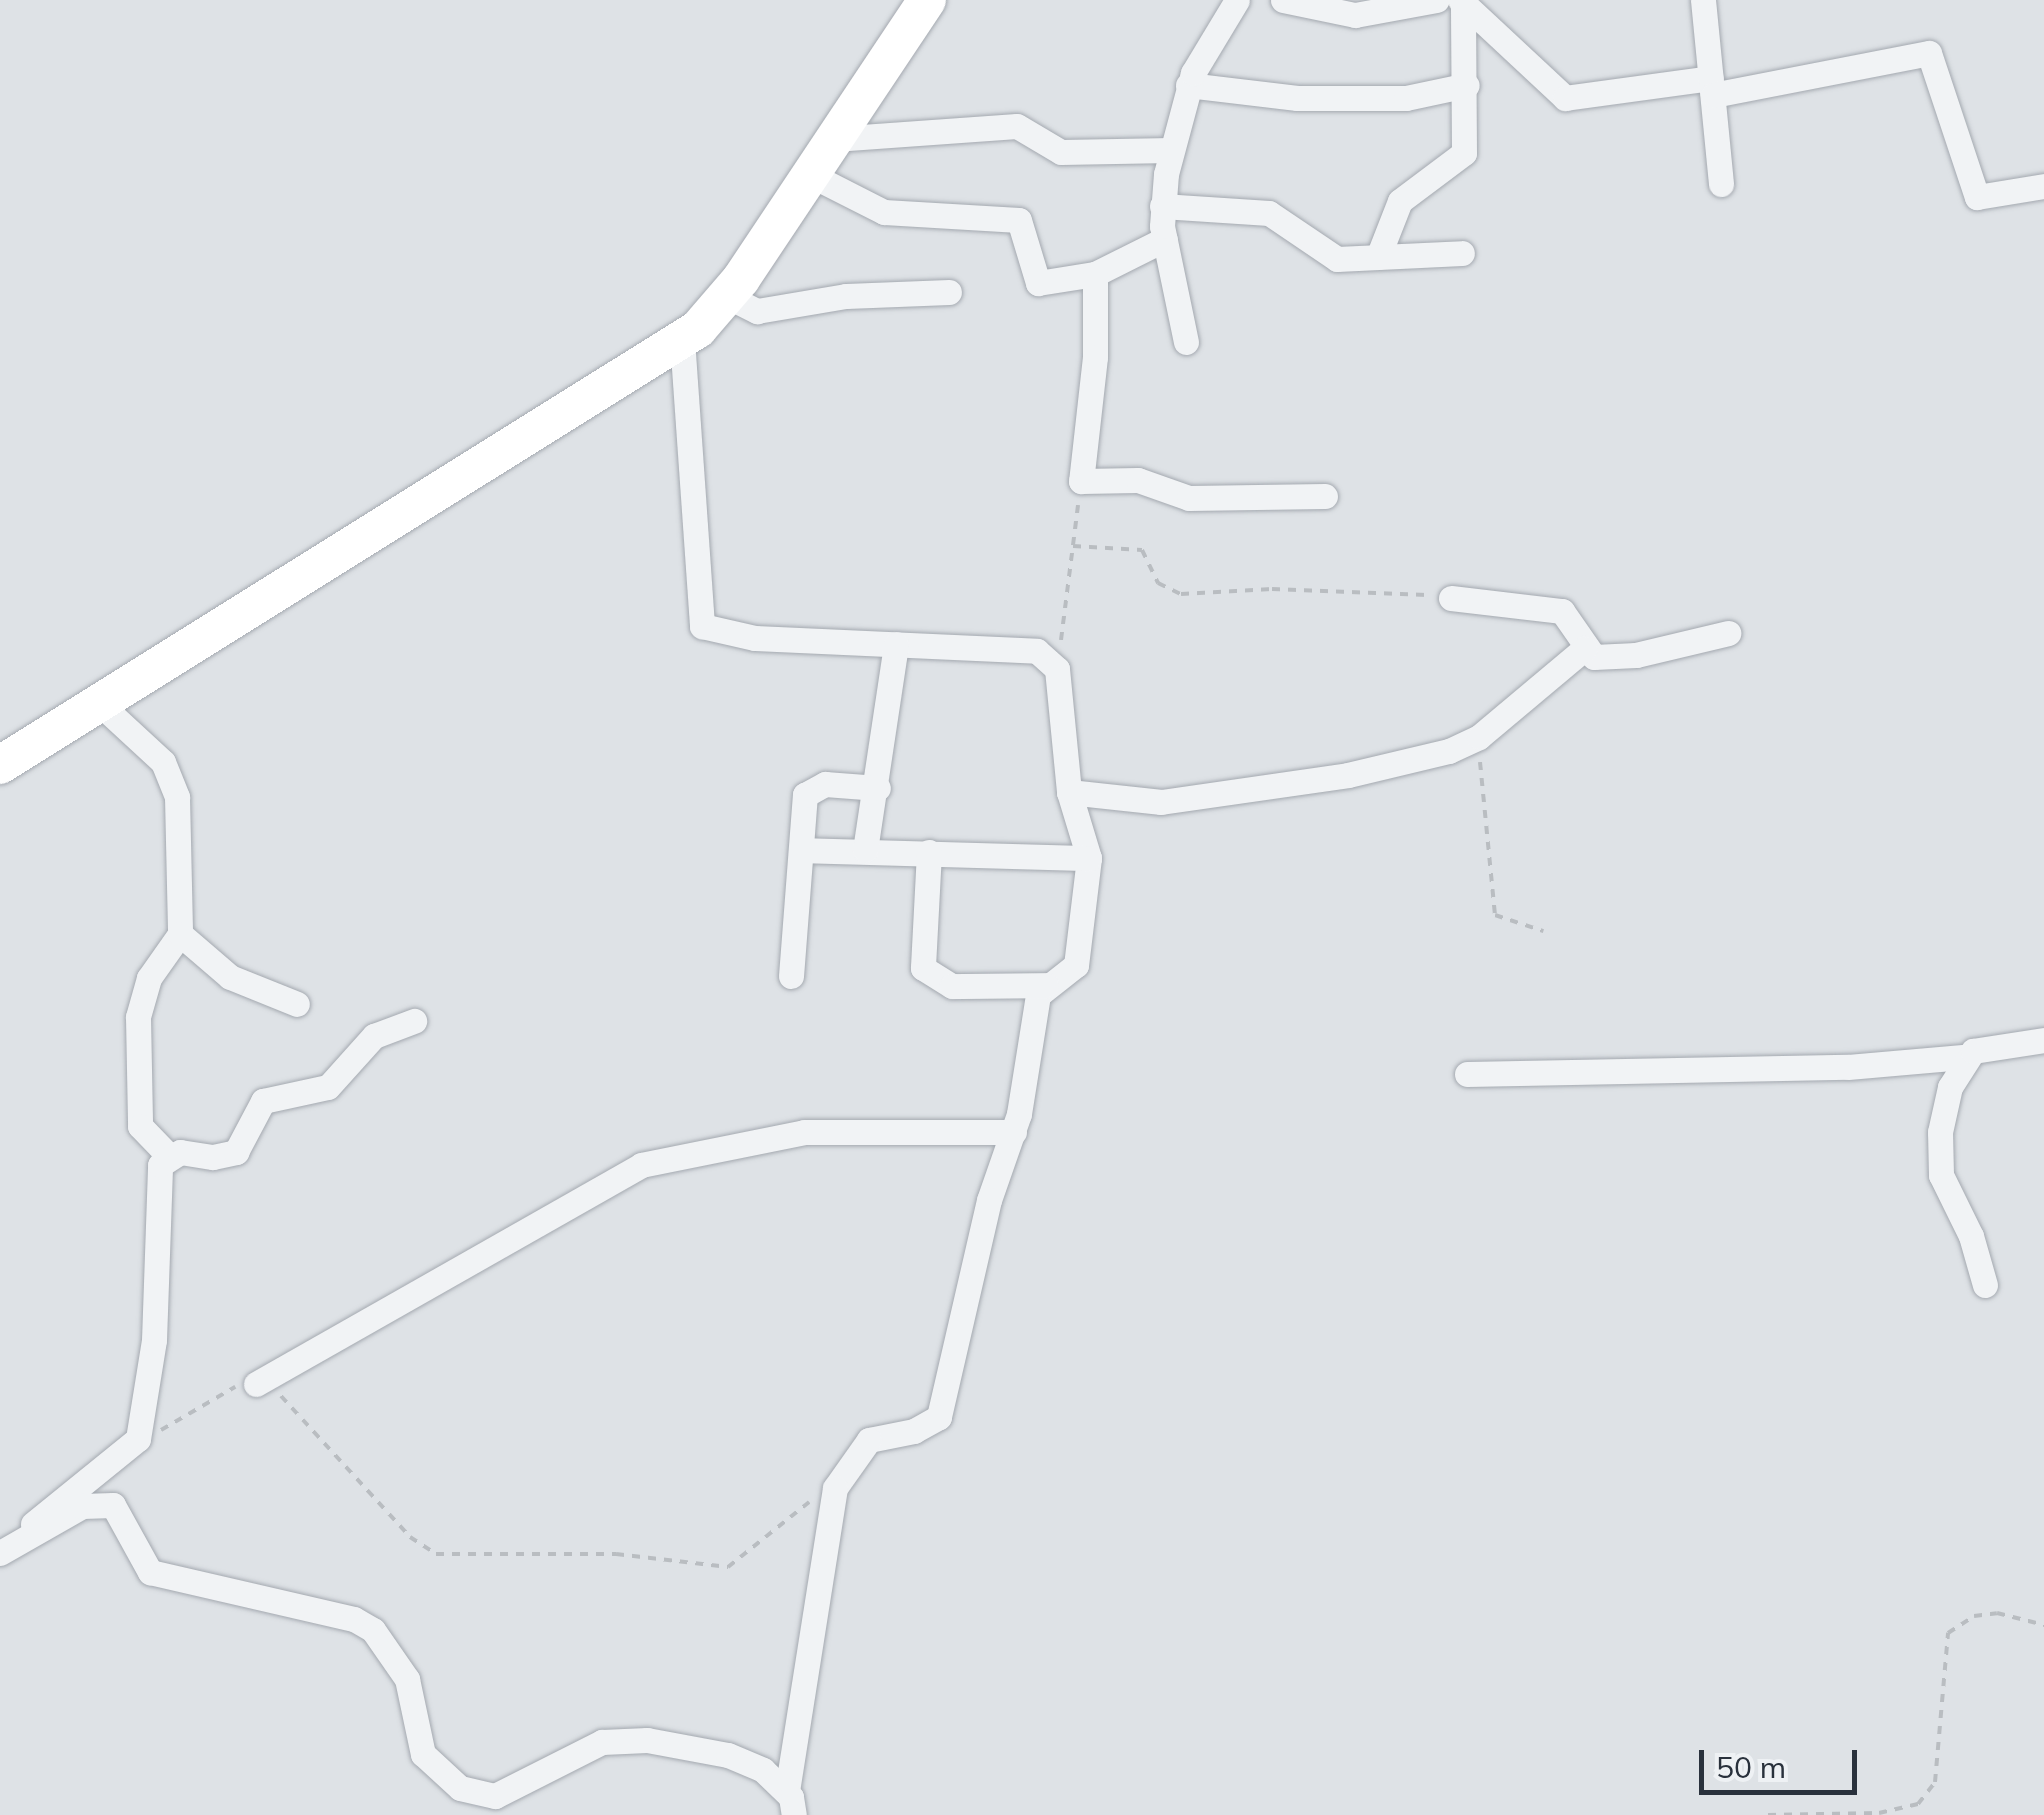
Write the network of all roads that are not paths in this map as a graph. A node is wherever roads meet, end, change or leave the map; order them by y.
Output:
1 (927, 0) edge
2 (1237, 0) edge
3 (1283, 0) edge
4 (1703, 0) edge
5 (1454, 1) edge
6 (1467, 84) junction
7 (1188, 85) junction
8 (1712, 86) junction
9 (834, 139) junction
10 (1171, 150) junction
11 (810, 175) junction
12 (1721, 184) dead end
13 (2044, 186) edge
14 (1162, 206) junction
15 (1165, 239) junction
16 (1462, 253) dead end
17 (1378, 257) junction
18 (1095, 274) junction
19 (949, 292) dead end
20 (728, 296) junction
21 (682, 339) junction
22 (1186, 342) dead end
23 (1325, 496) dead end
24 (1451, 598) road end
25 (1728, 633) dead end
26 (896, 644) junction
27 (1585, 648) junction
28 (99, 703) junction
29 (0, 765) edge
30 (878, 788) junction
31 (1068, 792) junction
32 (802, 850) junction
33 (865, 850) junction
34 (929, 852) junction
35 (1089, 858) junction
36 (180, 934) junction
37 (792, 976) dead end
38 (1046, 985) junction
39 (297, 1004) dead end
40 (414, 1021) dead end
41 (2044, 1040) edge
42 (1963, 1058) junction
43 (1467, 1074) dead end
44 (1014, 1132) junction
45 (168, 1155) junction
46 (1985, 1286) dead end
47 (256, 1384) road end
48 (4, 1551) edge
49 (790, 1804) edge

1 - 9 street
2 - 7 street
3 - 5 street
4 - 8 street
5 - 6 street
5 - 8 street
6 - 7 street
6 - 17 street
7 - 10 street
8 - 12 street
8 - 13 street
9 - 10 street
9 - 11 street
10 - 14 street
11 - 18 street
11 - 20 street
14 - 15 street
14 - 17 street
15 - 18 street
15 - 22 street
16 - 17 street
18 - 23 street
19 - 20 street
20 - 21 street
21 - 26 street
21 - 28 street
24 - 27 street
25 - 27 street
26 - 30 street
26 - 31 street
27 - 31 street
28 - 29 street
28 - 36 street
30 - 32 street
30 - 33 street
31 - 35 street
32 - 33 street
32 - 37 street
33 - 34 street
34 - 35 street
34 - 38 street
35 - 38 street
36 - 39 street
36 - 45 street
38 - 44 street
40 - 45 street
41 - 42 street
42 - 43 street
42 - 46 street
44 - 47 street
44 - 49 street
45 - 48 street
48 - 49 street

